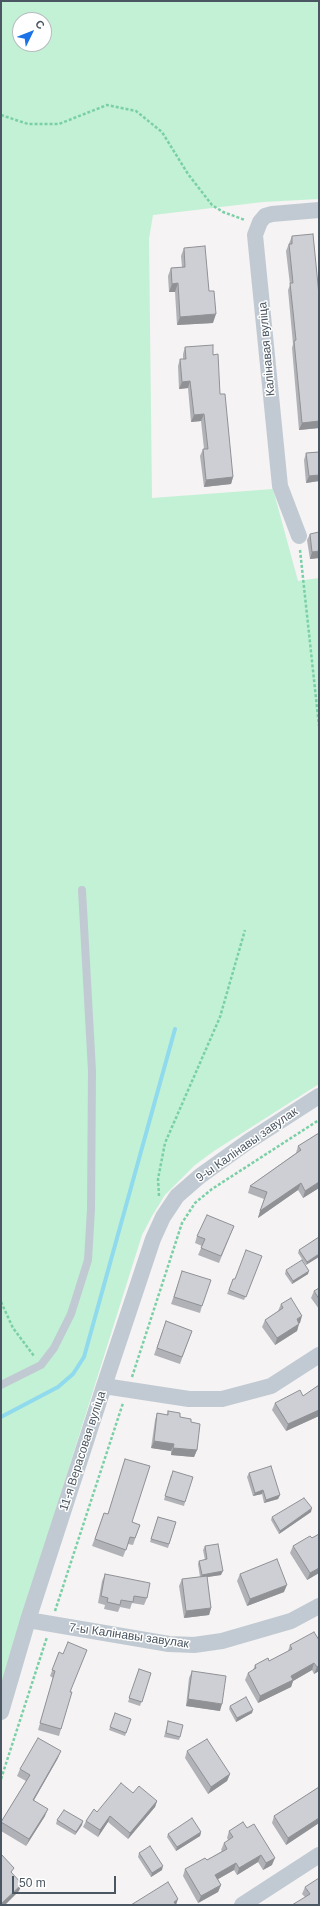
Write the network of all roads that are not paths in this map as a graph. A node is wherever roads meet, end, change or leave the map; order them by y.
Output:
1 (319, 210) edge
2 (299, 536) road end
3 (82, 890) dead end
4 (319, 1096) edge
5 (177, 1196) joint
6 (319, 1355) edge
7 (1, 1385) edge
8 (104, 1386) junction
9 (319, 1606) edge
10 (28, 1620) junction
11 (1, 1712) edge
12 (319, 1854) edge
13 (242, 1905) edge

1 - 2 street, Калінавая вуліца
3 - 7 lane
4 - 5 street, 9-ы Калінавы завулак
5 - 8 street, 11-я Верасовая вуліца
6 - 8 street
8 - 10 street, 11-я Верасовая вуліца
9 - 10 street, 7-ы Калінавы завулак
10 - 11 street, 11-я Верасовая вуліца
12 - 13 street

